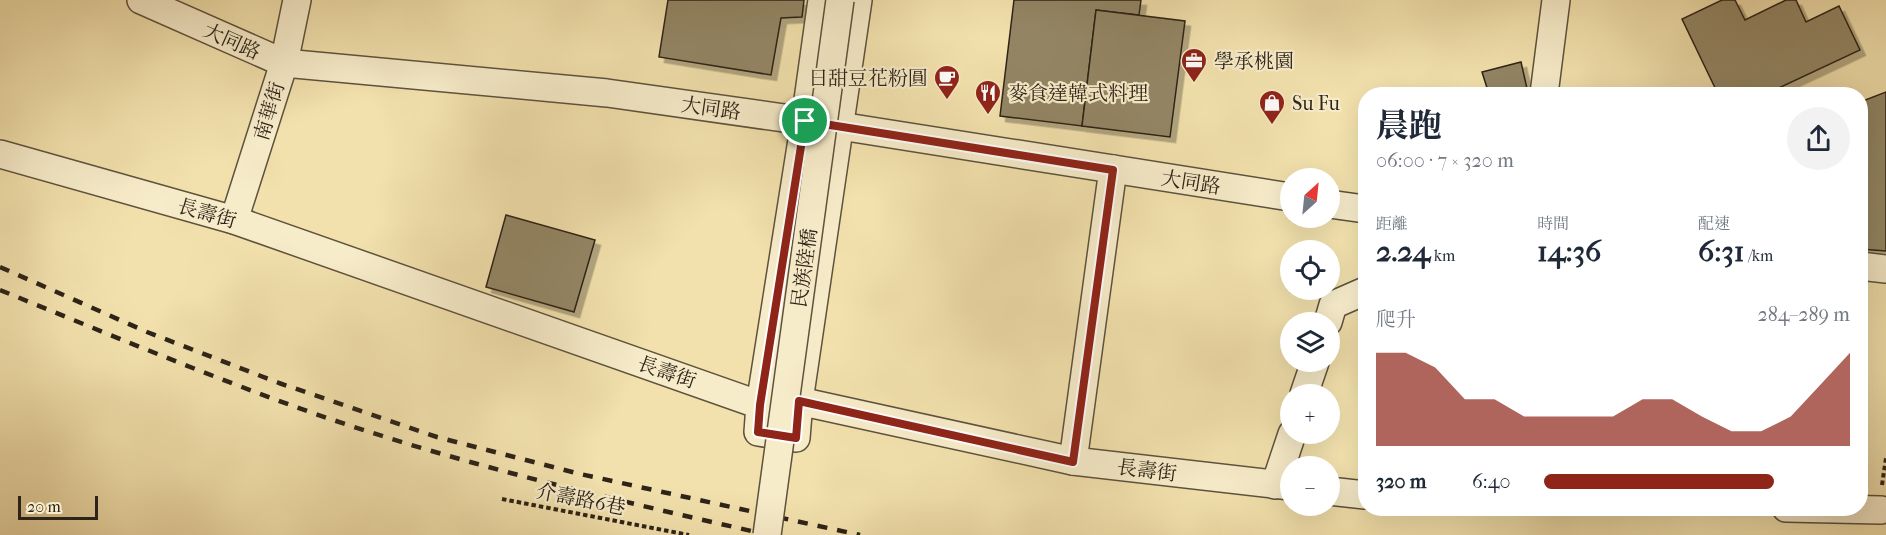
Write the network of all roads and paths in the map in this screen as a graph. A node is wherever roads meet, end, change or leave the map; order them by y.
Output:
1 (141, 0) edge
2 (297, 0) edge
3 (822, 0) edge
4 (840, 0) edge
5 (858, 0) edge
6 (1556, 0) edge
7 (284, 63) junction
8 (1545, 87) edge
9 (805, 121) junction
10 (840, 126) junction
11 (0, 154) edge
12 (1113, 170) junction
13 (1280, 195) edge
14 (1340, 206) edge
15 (1358, 208) edge
16 (234, 220) junction
17 (1868, 267) edge
18 (1886, 269) edge
19 (1358, 294) edge
20 (1331, 312) edge
21 (799, 401) junction
22 (760, 405) junction
23 (1886, 458) edge
24 (1073, 462) junction
25 (1280, 486) edge
26 (1340, 492) edge
27 (1358, 494) edge
28 (502, 499) dead end
29 (1881, 499) joint
30 (1868, 500) edge
31 (689, 535) edge
32 (767, 535) edge

1 - 7 street, 大同路
2 - 7 street, 南華街
3 - 9 street
4 - 32 street, 民族陸橋, bridge
5 - 10 street
6 - 8 street
7 - 9 street, 大同路
7 - 16 street, 南華街
9 - 10 street, 大同路
9 - 22 street
10 - 12 street, 大同路
10 - 21 street
11 - 16 street, 長壽街
12 - 13 street, 大同路
12 - 24 street
14 - 15 street
16 - 22 street, 長壽街
17 - 18 street
19 - 20 street
21 - 22 street
21 - 24 street, 長壽街
23 - 29 path
24 - 25 street, 長壽街
26 - 27 street
28 - 31 path, 介壽路6巷
29 - 30 street

